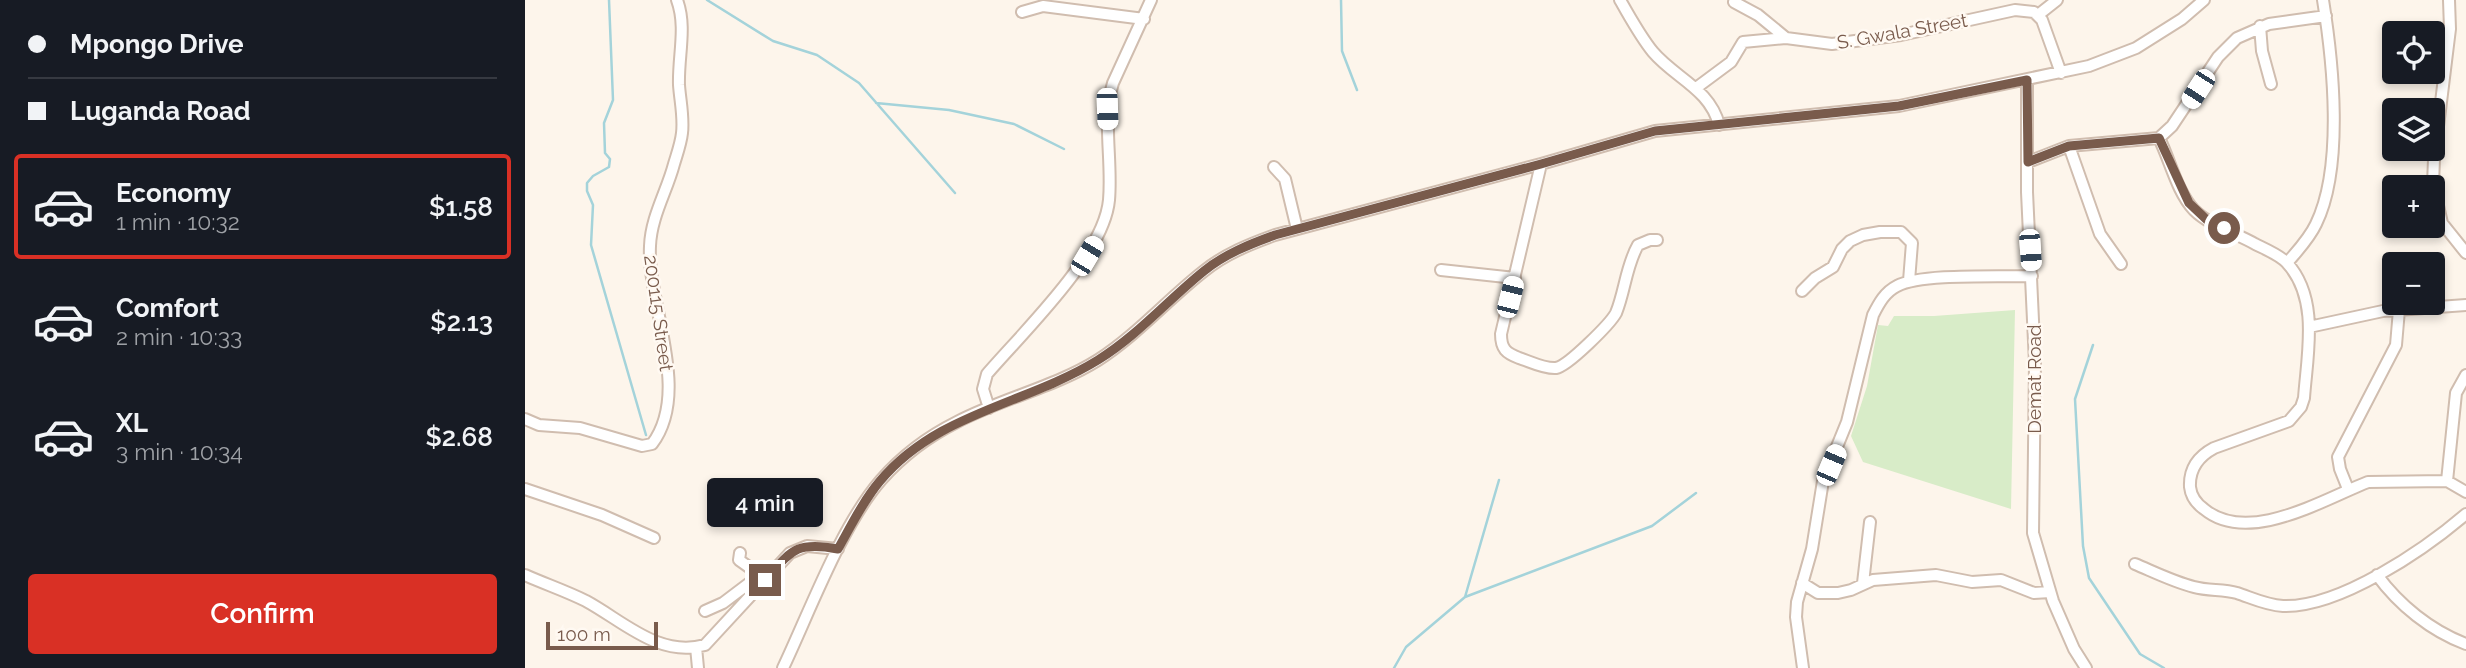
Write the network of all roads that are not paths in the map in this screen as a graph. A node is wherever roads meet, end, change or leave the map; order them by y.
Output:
1 (677, 0) edge
2 (1151, 0) edge
3 (1620, 0) edge
4 (2057, 0) edge
5 (2204, 0) edge
6 (2323, 0) edge
7 (2449, 0) edge
8 (1734, 2) dead end
9 (1022, 12) dead end
10 (2038, 15) junction
11 (2326, 16) junction
12 (1144, 19) junction
13 (2260, 26) junction
14 (1786, 38) junction
15 (2061, 73) junction
16 (2027, 80) junction
17 (2271, 84) dead end
18 (1696, 88) junction
19 (1719, 125) junction
20 (2159, 138) junction
21 (2069, 146) junction
22 (2028, 162) junction
23 (1541, 164) junction
24 (1274, 167) dead end
25 (1297, 229) junction
26 (1657, 240) dead end
27 (2466, 253) edge
28 (2287, 263) junction
29 (2121, 264) dead end
30 (1441, 270) dead end
31 (2032, 276) junction
32 (1515, 278) junction
33 (1909, 281) junction
34 (1802, 291) dead end
35 (2466, 305) edge
36 (2445, 307) edge
37 (2382, 313) edge
38 (2399, 315) edge
39 (2309, 327) junction
40 (2466, 375) edge
41 (989, 408) junction
42 (525, 419) edge
43 (2447, 481) junction
44 (525, 489) edge
45 (2348, 489) junction
46 (2466, 492) edge
47 (2466, 514) edge
48 (1870, 522) dead end
49 (654, 538) dead end
50 (838, 549) junction
51 (740, 553) dead end
52 (2135, 564) dead end
53 (525, 575) edge
54 (2377, 575) junction
55 (763, 577) junction
56 (1802, 583) junction
57 (1863, 583) junction
58 (2050, 592) junction
59 (705, 611) dead end
60 (2466, 644) edge
61 (696, 647) junction
62 (698, 668) edge
63 (783, 668) edge
64 (1803, 668) edge
65 (2086, 668) edge

1 - 42 street, 200115 Street
2 - 12 street
3 - 18 street
4 - 10 street
5 - 15 street
6 - 11 street
7 - 27 street
8 - 14 street
9 - 12 street
10 - 14 street, S. Gwala Street
10 - 15 street
11 - 13 street
11 - 28 street
12 - 41 street
13 - 17 street
13 - 20 street
14 - 18 street, S. Gwala Street
15 - 16 street
16 - 19 street
16 - 22 street, Demat Road
18 - 19 street
19 - 23 street
20 - 21 street
20 - 28 street
21 - 22 street
21 - 29 street
22 - 31 street, Demat Road
23 - 25 street
23 - 32 street
24 - 25 street
25 - 41 street
26 - 32 street
28 - 39 street
30 - 32 street
31 - 33 street
31 - 58 street, Demat Road
33 - 34 street
33 - 56 street
35 - 36 street
37 - 39 street
38 - 45 street
39 - 45 street
40 - 43 street
41 - 50 street
43 - 45 street
43 - 46 street
44 - 49 street
47 - 54 street
48 - 57 street
50 - 55 street
50 - 63 street
51 - 55 street
52 - 54 street
53 - 61 street
54 - 60 street
55 - 59 street
55 - 61 street
56 - 57 street
56 - 64 street
57 - 58 street
58 - 65 street, Demat Road
61 - 62 street

